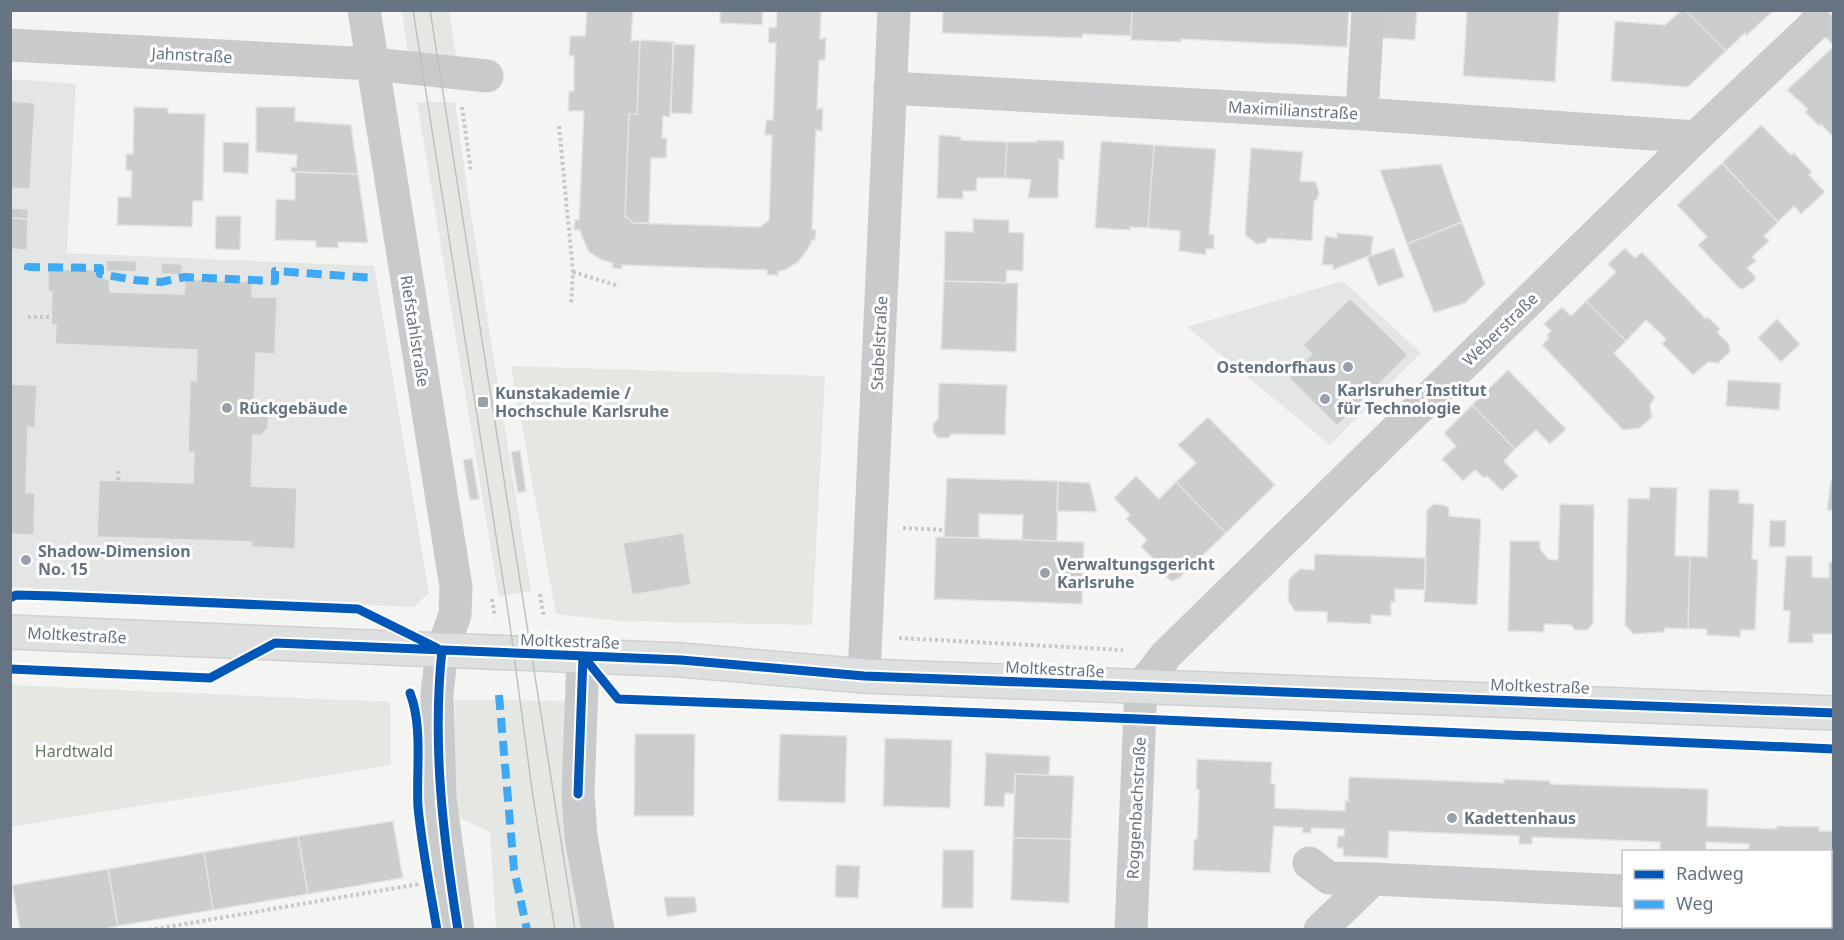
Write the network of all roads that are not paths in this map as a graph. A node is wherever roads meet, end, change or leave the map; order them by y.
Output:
1 (364, 10) edge
2 (894, 10) edge
3 (1368, 10) edge
4 (1824, 16) edge
5 (10, 45) edge
6 (373, 64) junction
7 (473, 74) road end
8 (890, 88) junction
9 (1362, 114) junction
10 (1696, 137) junction
11 (10, 632) edge
12 (442, 650) junction
13 (583, 656) junction
14 (864, 676) junction
15 (1141, 687) junction
16 (1833, 713) edge
17 (1309, 863) dead end
18 (1373, 879) junction
19 (1622, 891) edge
20 (458, 930) edge
21 (598, 930) edge
22 (1131, 930) edge
23 (1320, 930) edge

1 - 6 street, Riefstahlstraße
2 - 8 street, Stabelstraße
3 - 9 street
4 - 10 street, Weberstraße
5 - 6 street, Jahnstraße
6 - 7 street, Jahnstraße
6 - 12 street, Riefstahlstraße
8 - 9 street, Maximilianstraße
8 - 14 street, Stabelstraße
9 - 10 street, Maximilianstraße
10 - 15 street, Weberstraße
11 - 12 main road, Moltkestraße
12 - 13 main road, Moltkestraße
12 - 20 street, Riefstahlstraße
13 - 14 main road, Moltkestraße
13 - 21 street
14 - 15 main road, Moltkestraße
15 - 16 main road, Moltkestraße
15 - 22 street, Roggenbachstraße
17 - 18 street
18 - 19 street
18 - 23 street

